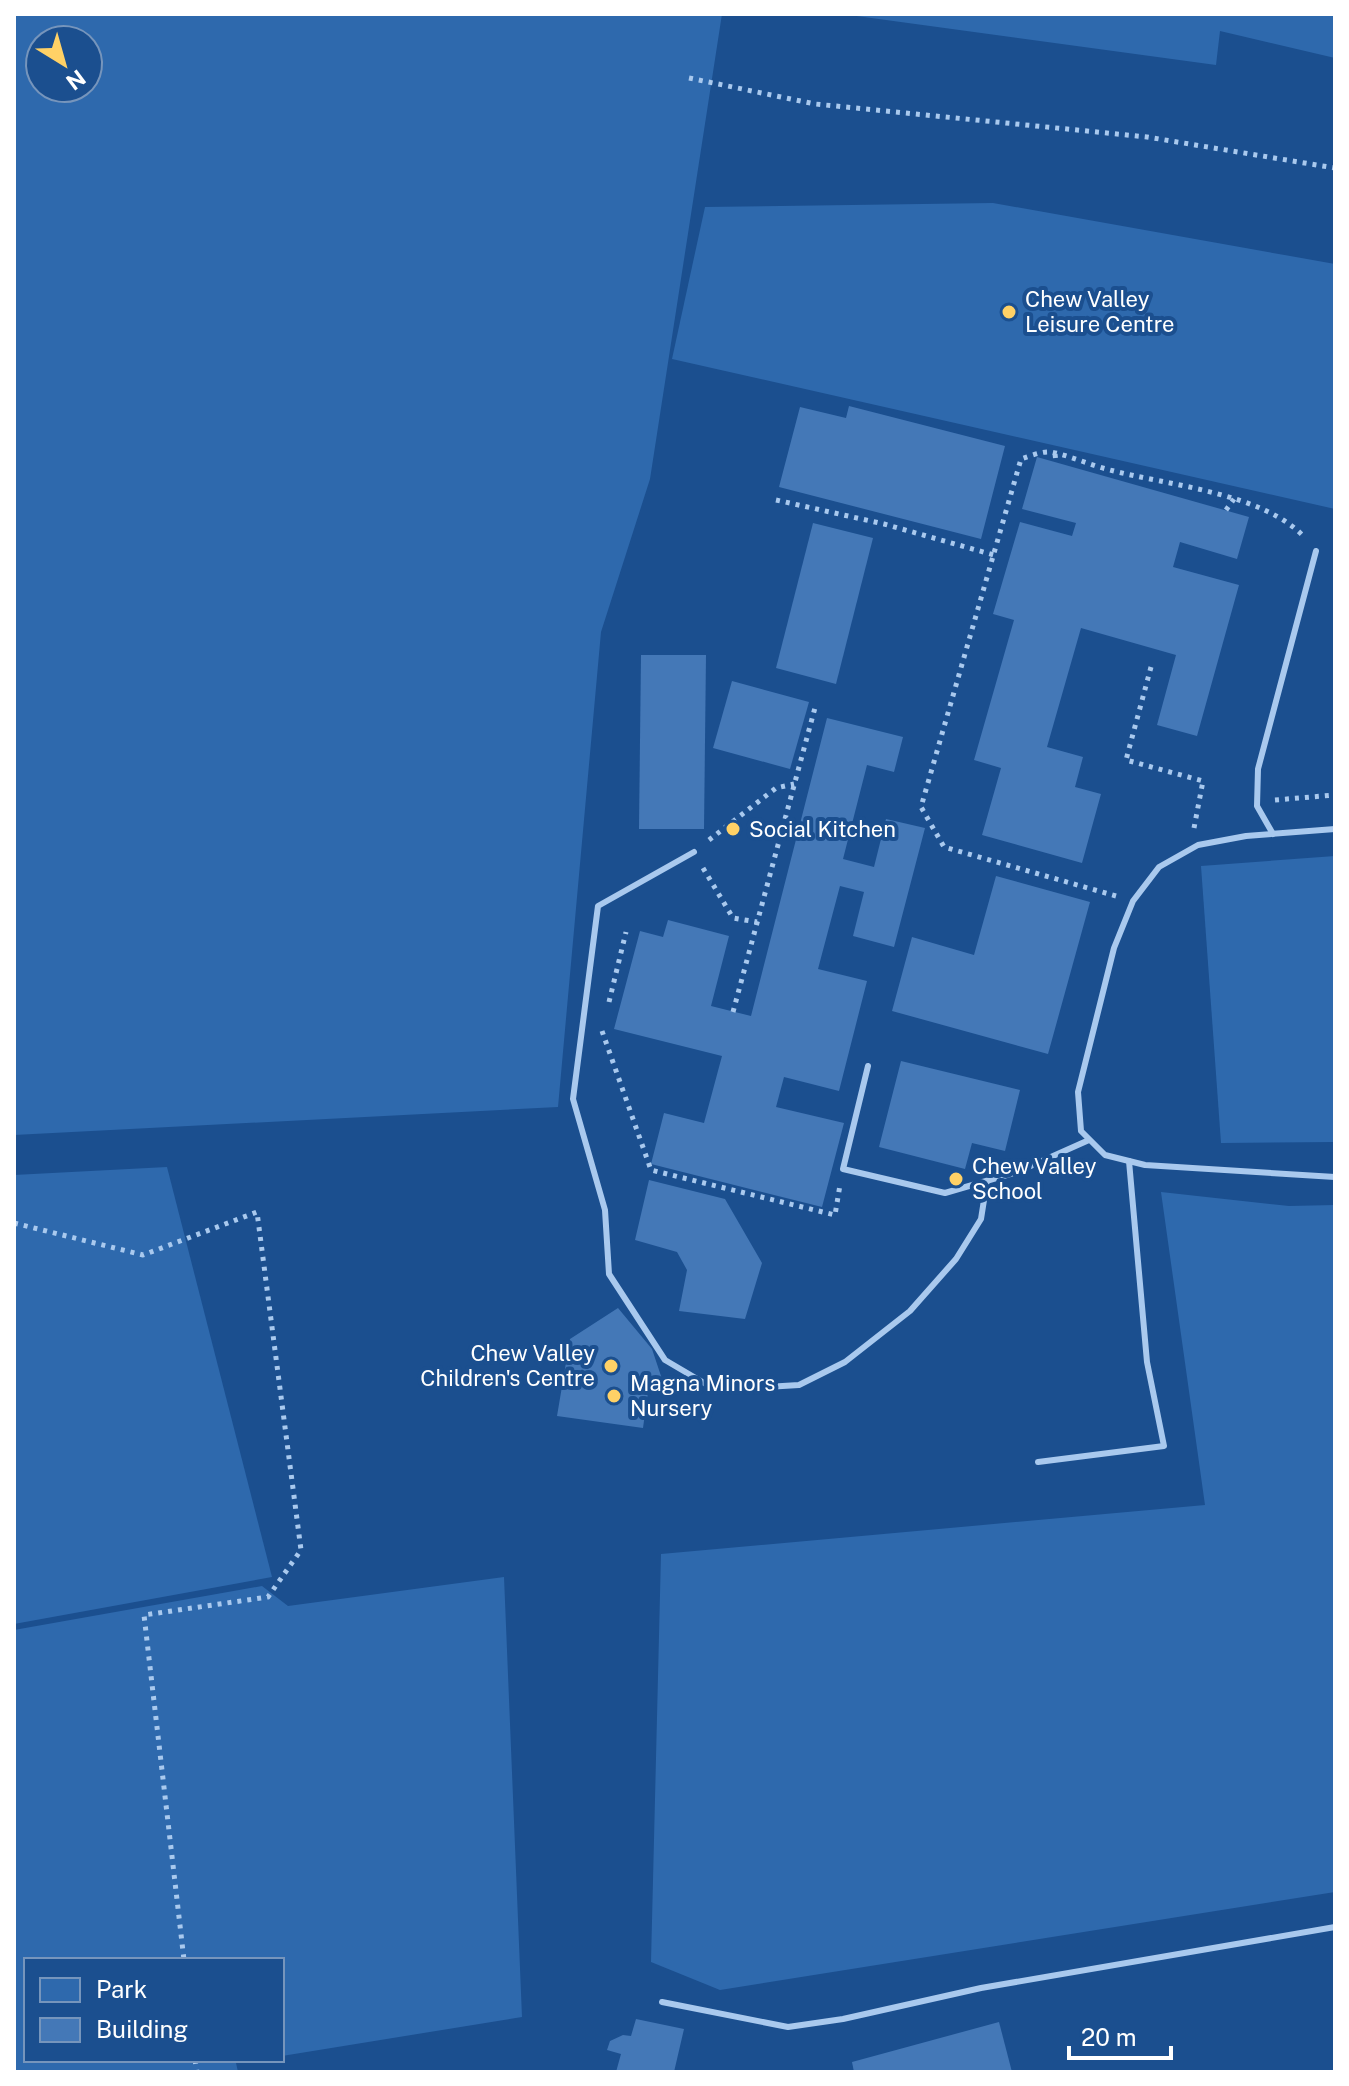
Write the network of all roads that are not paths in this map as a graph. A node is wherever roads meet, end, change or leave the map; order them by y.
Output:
1 (1316, 551) road end
2 (1335, 829) edge
3 (1273, 834) junction
4 (694, 852) road end
5 (868, 1066) dead end
6 (1089, 1140) junction
7 (1129, 1161) junction
8 (1335, 1177) edge
9 (987, 1181) junction
10 (1038, 1462) dead end
11 (1335, 1927) edge
12 (662, 2002) dead end

1 - 3 lane
2 - 3 lane
3 - 6 lane
4 - 9 lane
5 - 9 lane
6 - 7 lane
6 - 9 lane
7 - 8 lane
7 - 10 lane
11 - 12 lane

